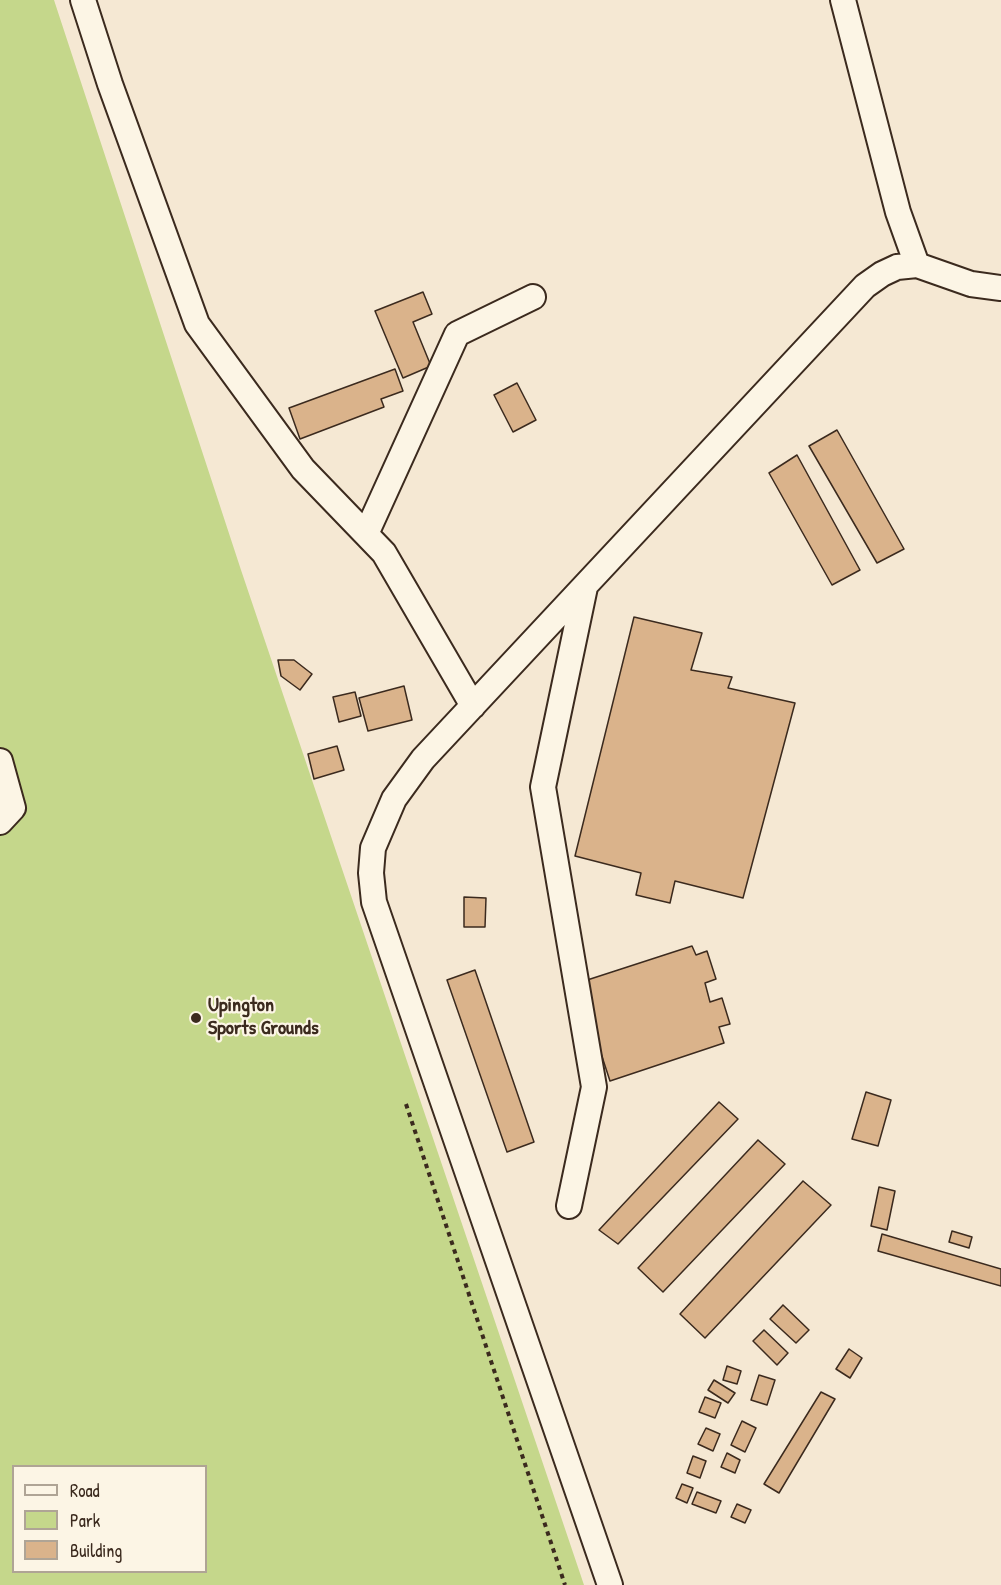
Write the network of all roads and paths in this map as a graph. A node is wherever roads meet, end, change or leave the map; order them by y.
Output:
1 (83, 0) edge
2 (843, 0) edge
3 (917, 265) junction
4 (1001, 288) edge
5 (533, 297) dead end
6 (366, 534) junction
7 (585, 586) junction
8 (473, 706) junction
9 (0, 761) edge
10 (0, 822) edge
11 (406, 1104) dead end
12 (569, 1206) dead end
13 (565, 1585) edge
14 (610, 1585) edge

1 - 6 lane
2 - 3 lane
3 - 4 lane
3 - 7 lane
5 - 6 lane
6 - 8 lane
7 - 8 lane
7 - 12 lane
8 - 14 lane
9 - 10 lane
11 - 13 path

